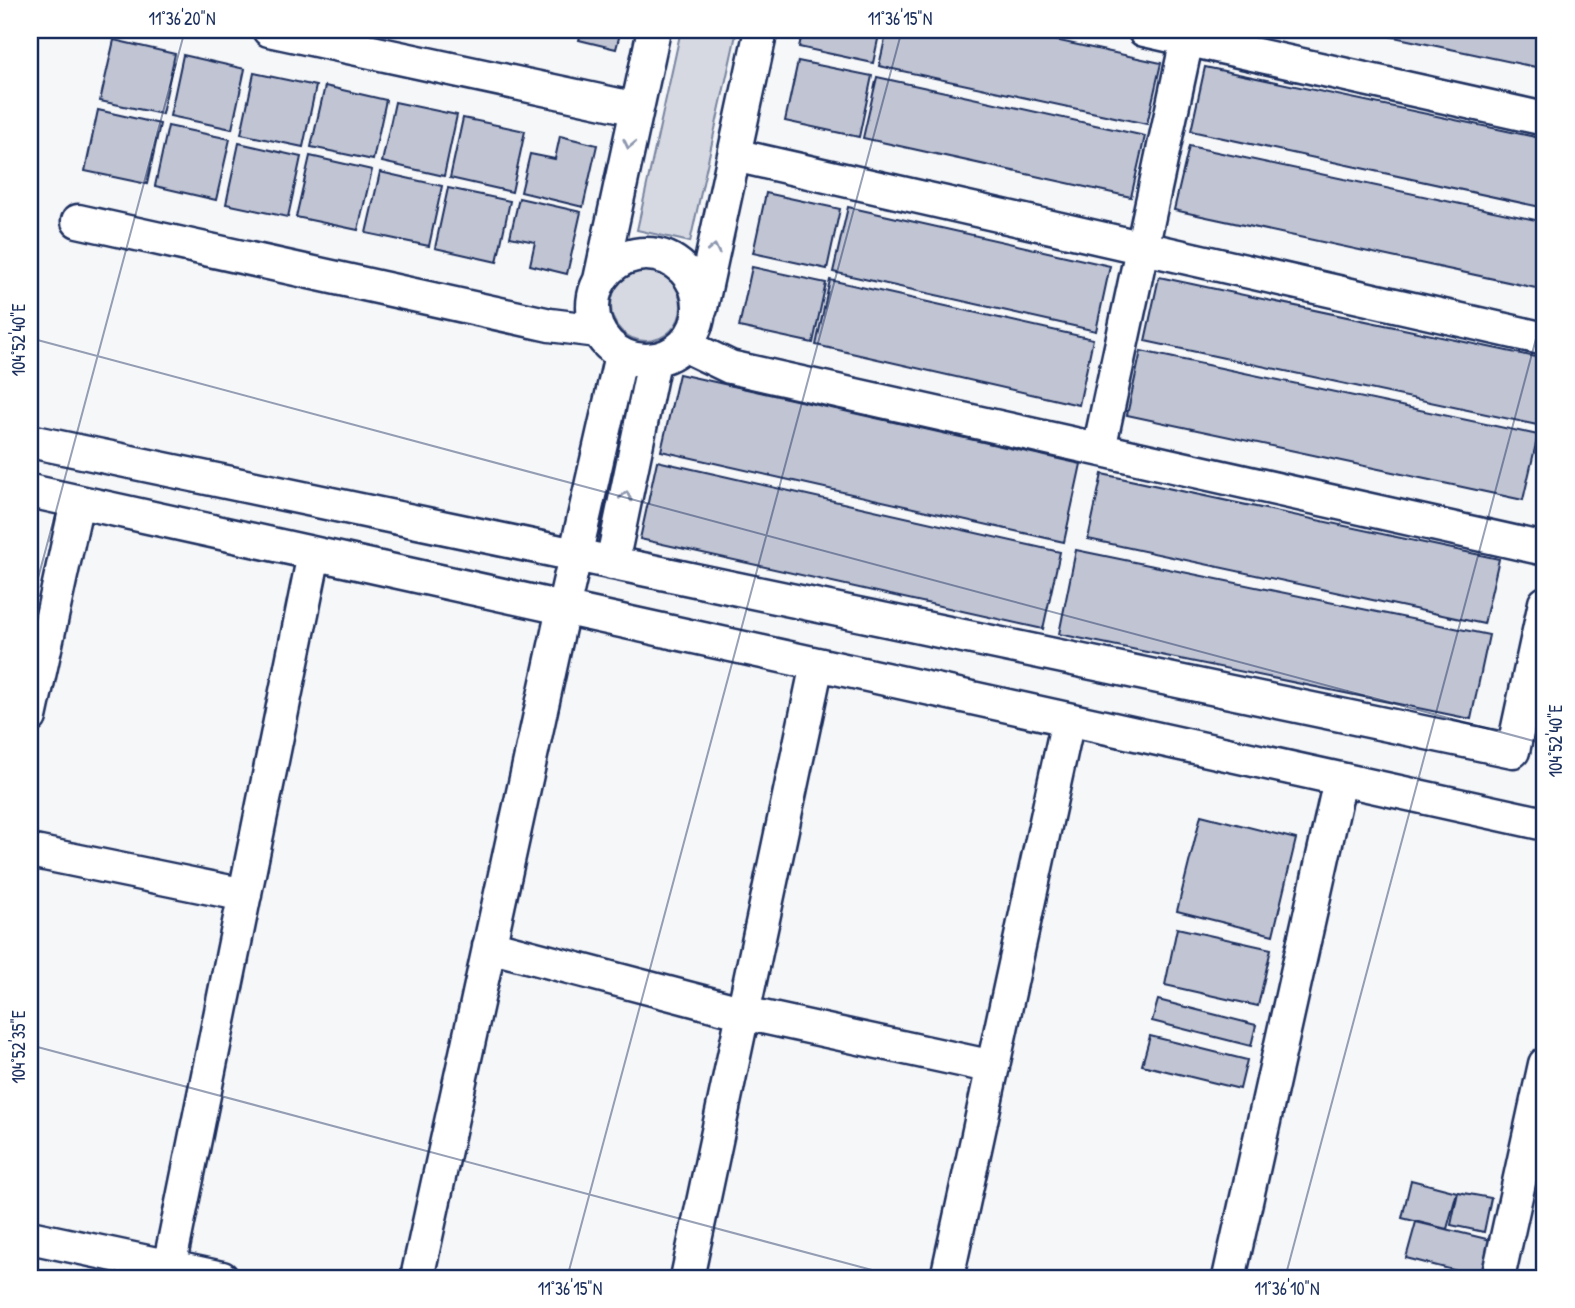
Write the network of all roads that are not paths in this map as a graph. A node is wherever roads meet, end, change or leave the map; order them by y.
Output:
1 (269, 30) edge
2 (654, 30) edge
3 (761, 30) edge
4 (1144, 30) edge
5 (1188, 34) edge
6 (637, 109) junction
7 (1545, 119) edge
8 (734, 155) junction
9 (78, 221) dead end
10 (1142, 248) junction
11 (600, 280) junction
12 (699, 316) junction
13 (598, 331) junction
14 (1545, 340) edge
15 (684, 345) junction
16 (621, 355) junction
17 (654, 361) junction
18 (30, 441) edge
19 (1099, 449) junction
20 (30, 491) edge
21 (77, 502) junction
22 (1545, 549) edge
23 (314, 554) junction
24 (577, 555) junction
25 (612, 563) junction
26 (1545, 603) edge
27 (563, 609) junction
28 (817, 664) junction
29 (30, 717) edge
30 (1068, 720) junction
31 (1340, 780) junction
32 (1545, 824) edge
33 (30, 851) edge
34 (245, 895) junction
35 (489, 946) junction
36 (744, 1013) junction
37 (1545, 1064) edge
38 (993, 1068) junction
39 (30, 1237) edge
40 (169, 1267) junction
41 (222, 1278) edge
42 (417, 1278) edge
43 (687, 1278) edge
44 (947, 1278) edge
45 (1229, 1278) edge
46 (1498, 1278) edge

1 - 6 street
2 - 6 street
3 - 8 street
4 - 5 street
5 - 7 street
5 - 10 street
6 -> 11 street
8 - 10 street
12 -> 8 street
9 - 13 street
10 - 14 street
10 - 19 street
11 - 12 street
11 - 13 street
12 - 15 street
13 - 16 street
15 - 17 street
15 - 19 street
16 - 17 street
16 - 24 street
25 -> 17 street
18 - 24 street
19 - 22 street
20 - 21 street
21 - 23 street
21 - 29 street
23 - 27 street
23 - 34 street
24 - 25 street
24 - 27 street
25 - 26 street
27 - 28 street
27 - 35 street
28 - 30 street
28 - 36 street
30 - 31 street
30 - 38 street
31 - 32 street
31 - 45 street
33 - 34 street
34 - 40 street
35 - 36 street
35 - 42 street
36 - 38 street
36 - 43 street
37 - 46 street
38 - 44 street
39 - 40 street
40 - 41 street

